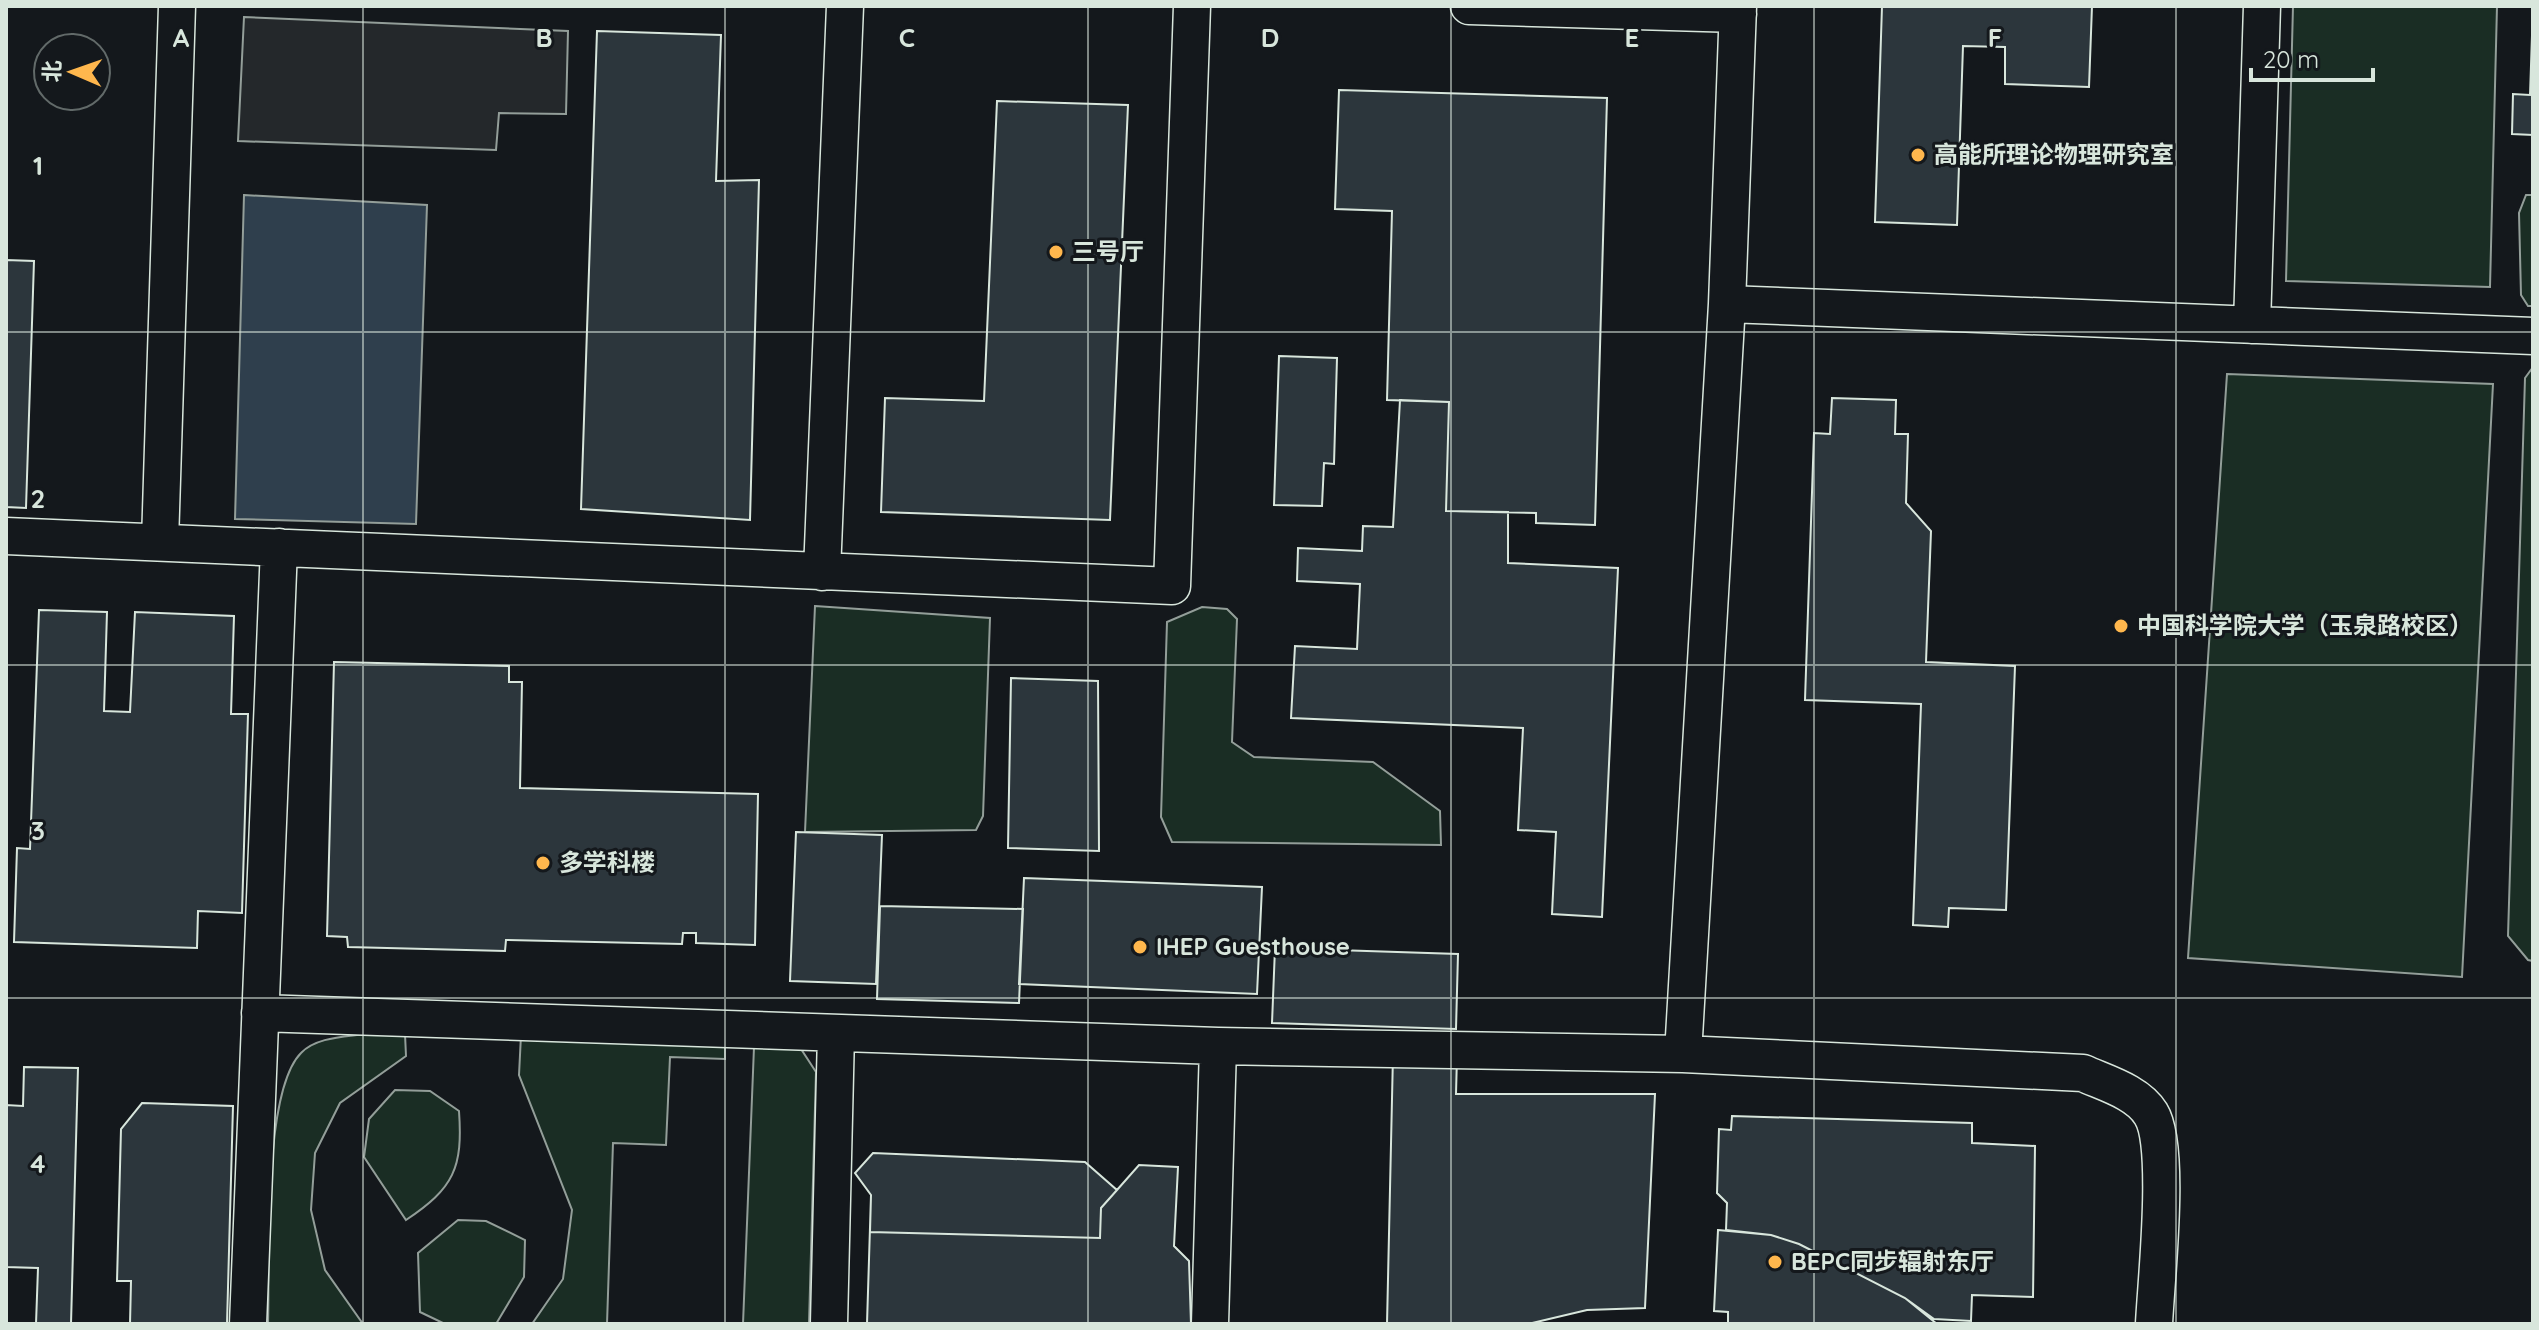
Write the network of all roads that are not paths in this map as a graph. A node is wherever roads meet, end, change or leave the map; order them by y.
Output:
1 (177, 6) edge
2 (845, 6) edge
3 (1192, 6) edge
4 (1469, 6) edge
5 (2262, 6) edge
6 (1738, 10) edge
7 (1727, 304) junction
8 (2252, 325) junction
9 (2533, 336) edge
10 (6, 536) edge
11 (160, 542) junction
12 (279, 547) junction
13 (822, 572) junction
14 (260, 1013) junction
15 (836, 1033) junction
16 (1218, 1046) junction
17 (1683, 1054) junction
18 (248, 1324) edge
19 (829, 1324) edge
20 (1210, 1324) edge
21 (2154, 1324) edge

1 - 11 street
2 - 13 street
3 - 13 street
4 - 6 street
5 - 8 street
6 - 7 street
7 - 8 street
7 - 17 street
8 - 9 street
10 - 11 street
11 - 12 street
12 - 13 street
12 - 14 street
14 - 15 street
14 - 18 street
15 - 16 street
15 - 19 street
16 - 17 street
16 - 20 street
17 - 21 street

